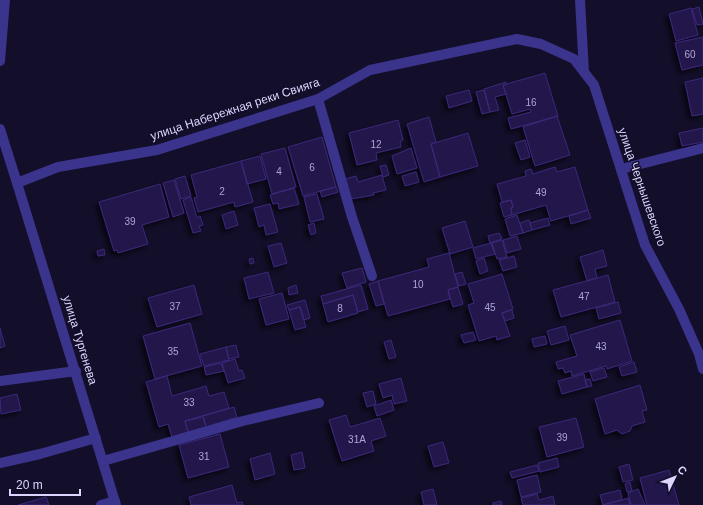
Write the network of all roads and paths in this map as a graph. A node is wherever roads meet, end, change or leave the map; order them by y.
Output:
1 (5, 0) edge
2 (580, 0) edge
3 (574, 59) joint
4 (0, 61) edge
5 (584, 72) junction
6 (318, 99) junction
7 (0, 129) edge
8 (703, 148) edge
9 (621, 169) junction
10 (17, 183) junction
11 (372, 276) dead end
12 (703, 369) edge
13 (76, 371) junction
14 (0, 382) edge
15 (319, 403) dead end
16 (96, 438) junction
17 (103, 461) junction
18 (0, 463) edge
19 (116, 503) edge
20 (101, 505) edge

1 - 4 street
2 - 5 street
3 - 5 street, улица Чернышевского
3 - 6 street, улица Набережная реки Свияга
5 - 9 street, улица Чернышевского
6 - 10 street, улица Набережная реки Свияга
6 - 11 street
7 - 10 street, улица Тургенева
8 - 9 street
9 - 12 street, улица Чернышевского
10 - 13 street, улица Тургенева
13 - 14 street
13 - 16 street, улица Тургенева
15 - 17 street
16 - 17 street, улица Тургенева
16 - 18 street
17 - 19 street, улица Тургенева
19 - 20 street

